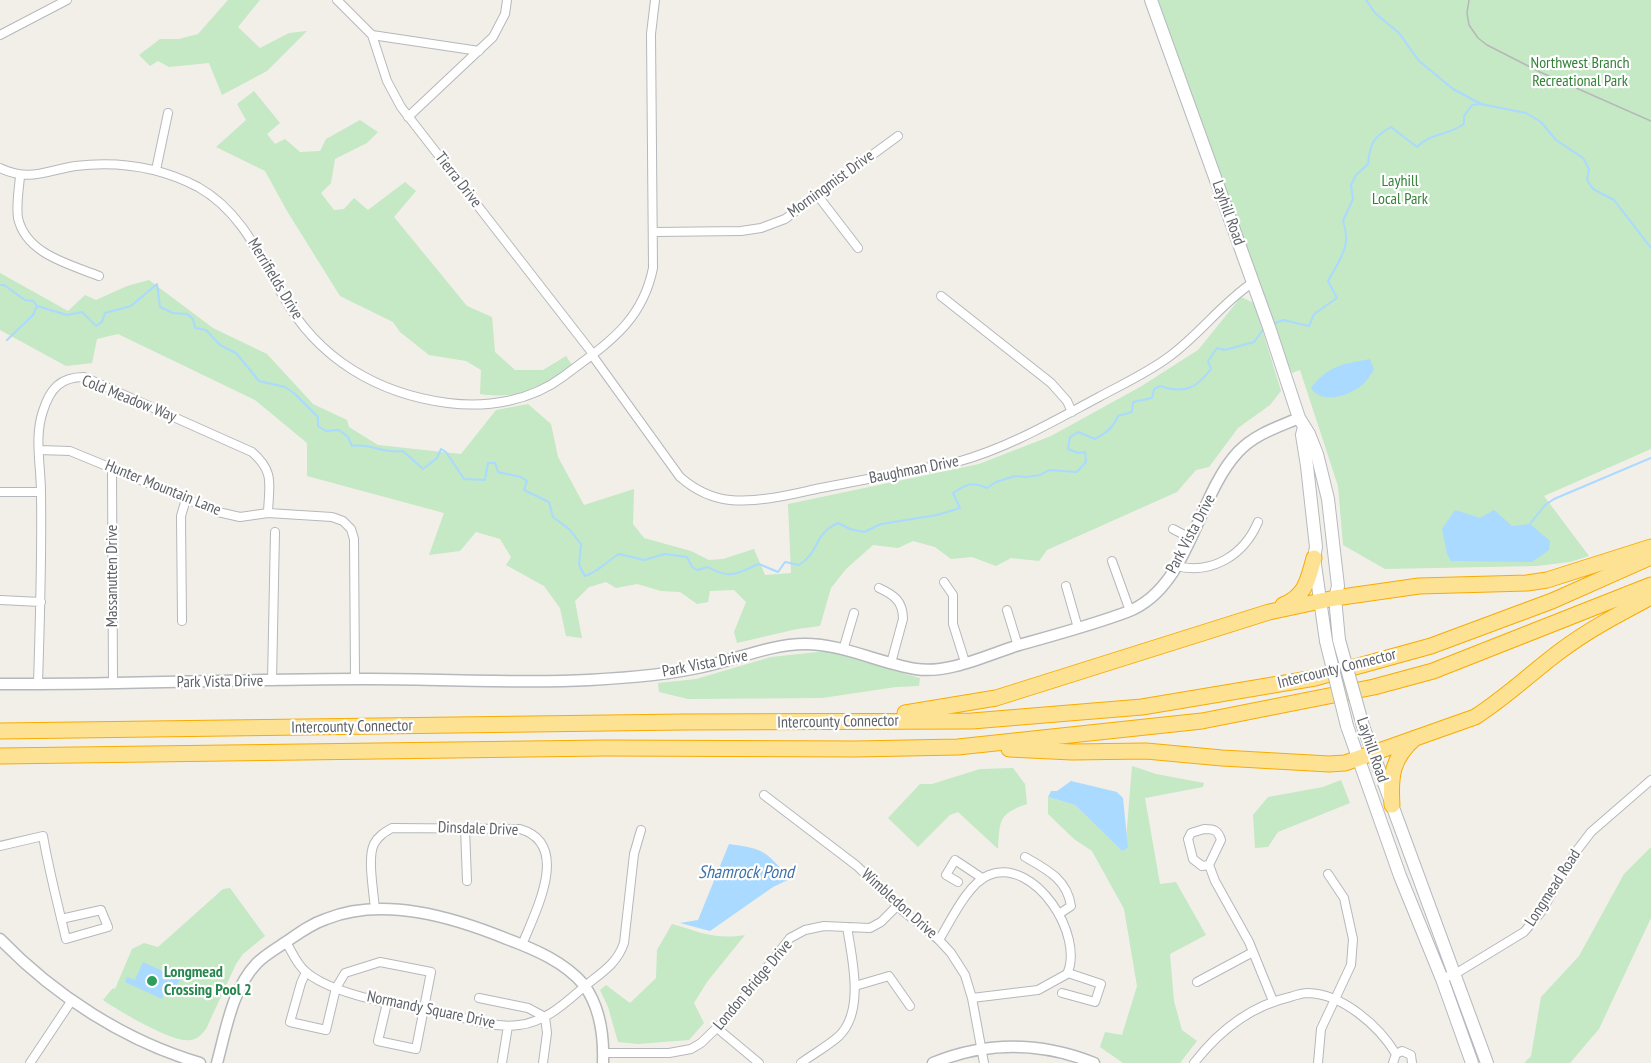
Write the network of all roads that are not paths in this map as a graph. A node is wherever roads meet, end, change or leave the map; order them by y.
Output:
1 (67, 0) edge
2 (337, 0) edge
3 (507, 0) edge
4 (655, 0) edge
5 (1150, 0) edge
6 (0, 35) edge
7 (372, 35) junction
8 (479, 51) junction
9 (168, 113) dead end
10 (408, 117) junction
11 (898, 136) dead end
12 (0, 168) edge
13 (156, 170) junction
14 (20, 176) junction
15 (818, 196) junction
16 (654, 232) junction
17 (858, 248) dead end
18 (99, 276) dead end
19 (1252, 283) junction
20 (941, 296) dead end
21 (592, 354) junction
22 (1072, 412) junction
23 (1301, 422) junction
24 (39, 450) junction
25 (112, 468) junction
26 (0, 492) edge
27 (41, 492) junction
28 (186, 499) junction
29 (268, 513) junction
30 (1258, 522) dead end
31 (1173, 529) dead end
32 (275, 532) dead end
33 (1190, 538) junction
34 (1651, 547) edge
35 (1651, 557) edge
36 (1314, 558) junction
37 (1112, 561) dead end
38 (1176, 566) junction
39 (944, 582) dead end
40 (1651, 585) edge
41 (1066, 586) dead end
42 (879, 588) dead end
43 (1651, 597) edge
44 (1335, 598) junction
45 (0, 600) edge
46 (1319, 601) junction
47 (41, 602) junction
48 (1007, 610) dead end
49 (1130, 611) junction
50 (1269, 612) junction
51 (854, 613) dead end
52 (182, 621) dead end
53 (1078, 628) junction
54 (1018, 646) junction
55 (843, 650) junction
56 (965, 662) junction
57 (891, 663) junction
58 (355, 679) junction
59 (272, 681) junction
60 (0, 684) edge
61 (38, 684) junction
62 (113, 684) junction
63 (867, 720) junction
64 (0, 731) edge
65 (1419, 735) junction
66 (958, 747) junction
67 (1365, 755) junction
68 (0, 756) edge
69 (1651, 780) edge
70 (764, 795) dead end
71 (1392, 805) junction
72 (465, 828) junction
73 (641, 830) dead end
74 (0, 846) edge
75 (1025, 857) dead end
76 (1209, 865) junction
77 (1328, 874) dead end
78 (982, 878) junction
79 (467, 881) dead end
80 (958, 882) dead end
81 (898, 905) junction
82 (375, 910) junction
83 (1059, 914) junction
84 (61, 919) junction
85 (847, 927) junction
86 (0, 939) edge
87 (939, 940) junction
88 (286, 942) junction
89 (522, 945) junction
90 (1253, 952) junction
91 (306, 972) junction
92 (1068, 973) junction
93 (1454, 974) junction
94 (1442, 979) junction
95 (1197, 982) dead end
96 (855, 986) junction
97 (585, 987) junction
98 (336, 988) junction
99 (1062, 993) dead end
100 (479, 998) dead end
101 (972, 998) junction
102 (72, 1000) junction
103 (1274, 1000) junction
104 (1334, 1000) junction
105 (387, 1003) junction
106 (910, 1006) dead end
107 (423, 1008) junction
108 (545, 1017) junction
109 (508, 1026) junction
110 (717, 1028) junction
111 (981, 1048) junction
112 (603, 1058) edge
113 (1395, 1058) edge
114 (30, 1063) edge
115 (200, 1063) edge
116 (217, 1063) edge
117 (502, 1063) edge
118 (543, 1063) edge
119 (759, 1063) edge
120 (801, 1063) edge
121 (933, 1063) edge
122 (984, 1063) edge
123 (1094, 1063) edge
124 (1194, 1063) edge
125 (1318, 1063) edge
126 (1412, 1063) edge
127 (1472, 1063) edge
128 (1487, 1063) edge

1 - 6 street
2 - 7 street, Tierra Drive
3 - 8 street
4 - 16 street, Merrifields Drive
5 - 19 main road, Layhill Road
7 - 8 street
7 - 10 street, Tierra Drive
8 - 10 street
9 - 13 street
10 - 21 street, Tierra Drive
11 - 15 street, Morningmist Drive
12 - 14 street, Merrifields Drive
13 - 14 street, Merrifields Drive
13 - 21 street, Merrifields Drive
14 - 18 street
15 - 16 street, Morningmist Drive
15 - 17 street
16 - 21 street, Merrifields Drive
19 - 22 street, Baughman Drive
19 - 23 main road, Layhill Road
20 - 22 street
21 - 22 street, Baughman Drive
23 - 33 street, Park Vista Drive
23 - 36 main road, Layhill Road
23 - 44 main road, Layhill Road
24 - 25 street, Hunter Mountain Lane
24 - 27 street, Cold Meadow Way
24 - 29 street, Cold Meadow Way
25 - 28 street, Hunter Mountain Lane
25 - 62 street, Massanutten Drive
26 - 27 street
27 - 47 street, Cold Meadow Way
28 - 29 street, Hunter Mountain Lane
28 - 52 street
29 - 58 street, Hunter Mountain Lane
30 - 38 street
31 - 33 street
32 - 59 street
33 - 38 street, Park Vista Drive
34 - 44 highway
35 - 63 highway, Intercounty Connector
36 - 46 main road, Layhill Road
36 - 50 highway
37 - 49 street
38 - 49 street, Park Vista Drive
39 - 56 street
40 - 66 highway, Intercounty Connector
41 - 53 street
42 - 57 street
43 - 65 highway
44 - 46 highway
44 - 67 main road, Layhill Road, bridge
45 - 47 street
46 - 50 highway
46 - 67 main road, Layhill Road, bridge
47 - 61 street, Cold Meadow Way
48 - 54 street
49 - 53 street, Park Vista Drive
50 - 63 highway
51 - 55 street
53 - 54 street, Park Vista Drive
54 - 56 street, Park Vista Drive
55 - 57 street, Park Vista Drive
55 - 58 street, Park Vista Drive
56 - 57 street, Park Vista Drive
58 - 59 street, Park Vista Drive
59 - 62 street, Park Vista Drive
60 - 61 street, Park Vista Drive
61 - 62 street, Park Vista Drive
63 - 64 highway, Intercounty Connector
65 - 67 highway
65 - 71 highway
66 - 67 highway
66 - 68 highway, Intercounty Connector
67 - 71 main road, Layhill Road
67 - 94 main road, Layhill Road
69 - 93 street, Longmead Road
70 - 81 street, Wimbledon Drive
71 - 93 main road, Layhill Road
72 - 79 street
72 - 82 street, Dinsdale Drive
72 - 89 street, Dinsdale Drive
73 - 97 street, Normandy Square Drive
74 - 84 street
75 - 83 street
76 - 76 street
76 - 90 street
77 - 104 street
78 - 80 street
78 - 83 street
78 - 87 street
81 - 85 street, London Bridge Drive
81 - 87 street, Wimbledon Drive
82 - 88 street
82 - 89 street
83 - 92 street
84 - 84 street
85 - 96 street
85 - 110 street, London Bridge Drive
86 - 102 street
87 - 101 street, Wimbledon Drive
88 - 91 street, Normandy Square Drive
88 - 116 street
89 - 97 street
90 - 95 street
90 - 103 street
91 - 98 street, Normandy Square Drive
91 - 98 street
92 - 99 street
92 - 101 street
93 - 94 street, Longmead Road
93 - 128 main road, Layhill Road
94 - 127 main road, Layhill Road
96 - 106 street
96 - 120 street
97 - 108 street, Normandy Square Drive
97 - 112 street
98 - 105 street, Normandy Square Drive
98 - 107 street
100 - 108 street
101 - 111 street, Wimbledon Drive
102 - 114 street
102 - 115 street
103 - 104 street
103 - 124 street
104 - 113 street
104 - 125 street
105 - 107 street, Normandy Square Drive
105 - 107 street
107 - 109 street, Normandy Square Drive
108 - 109 street, Normandy Square Drive
108 - 118 street
109 - 117 street
110 - 112 street, London Bridge Drive
110 - 119 street
111 - 121 street
111 - 122 street, Wimbledon Drive
111 - 123 street
113 - 126 street

